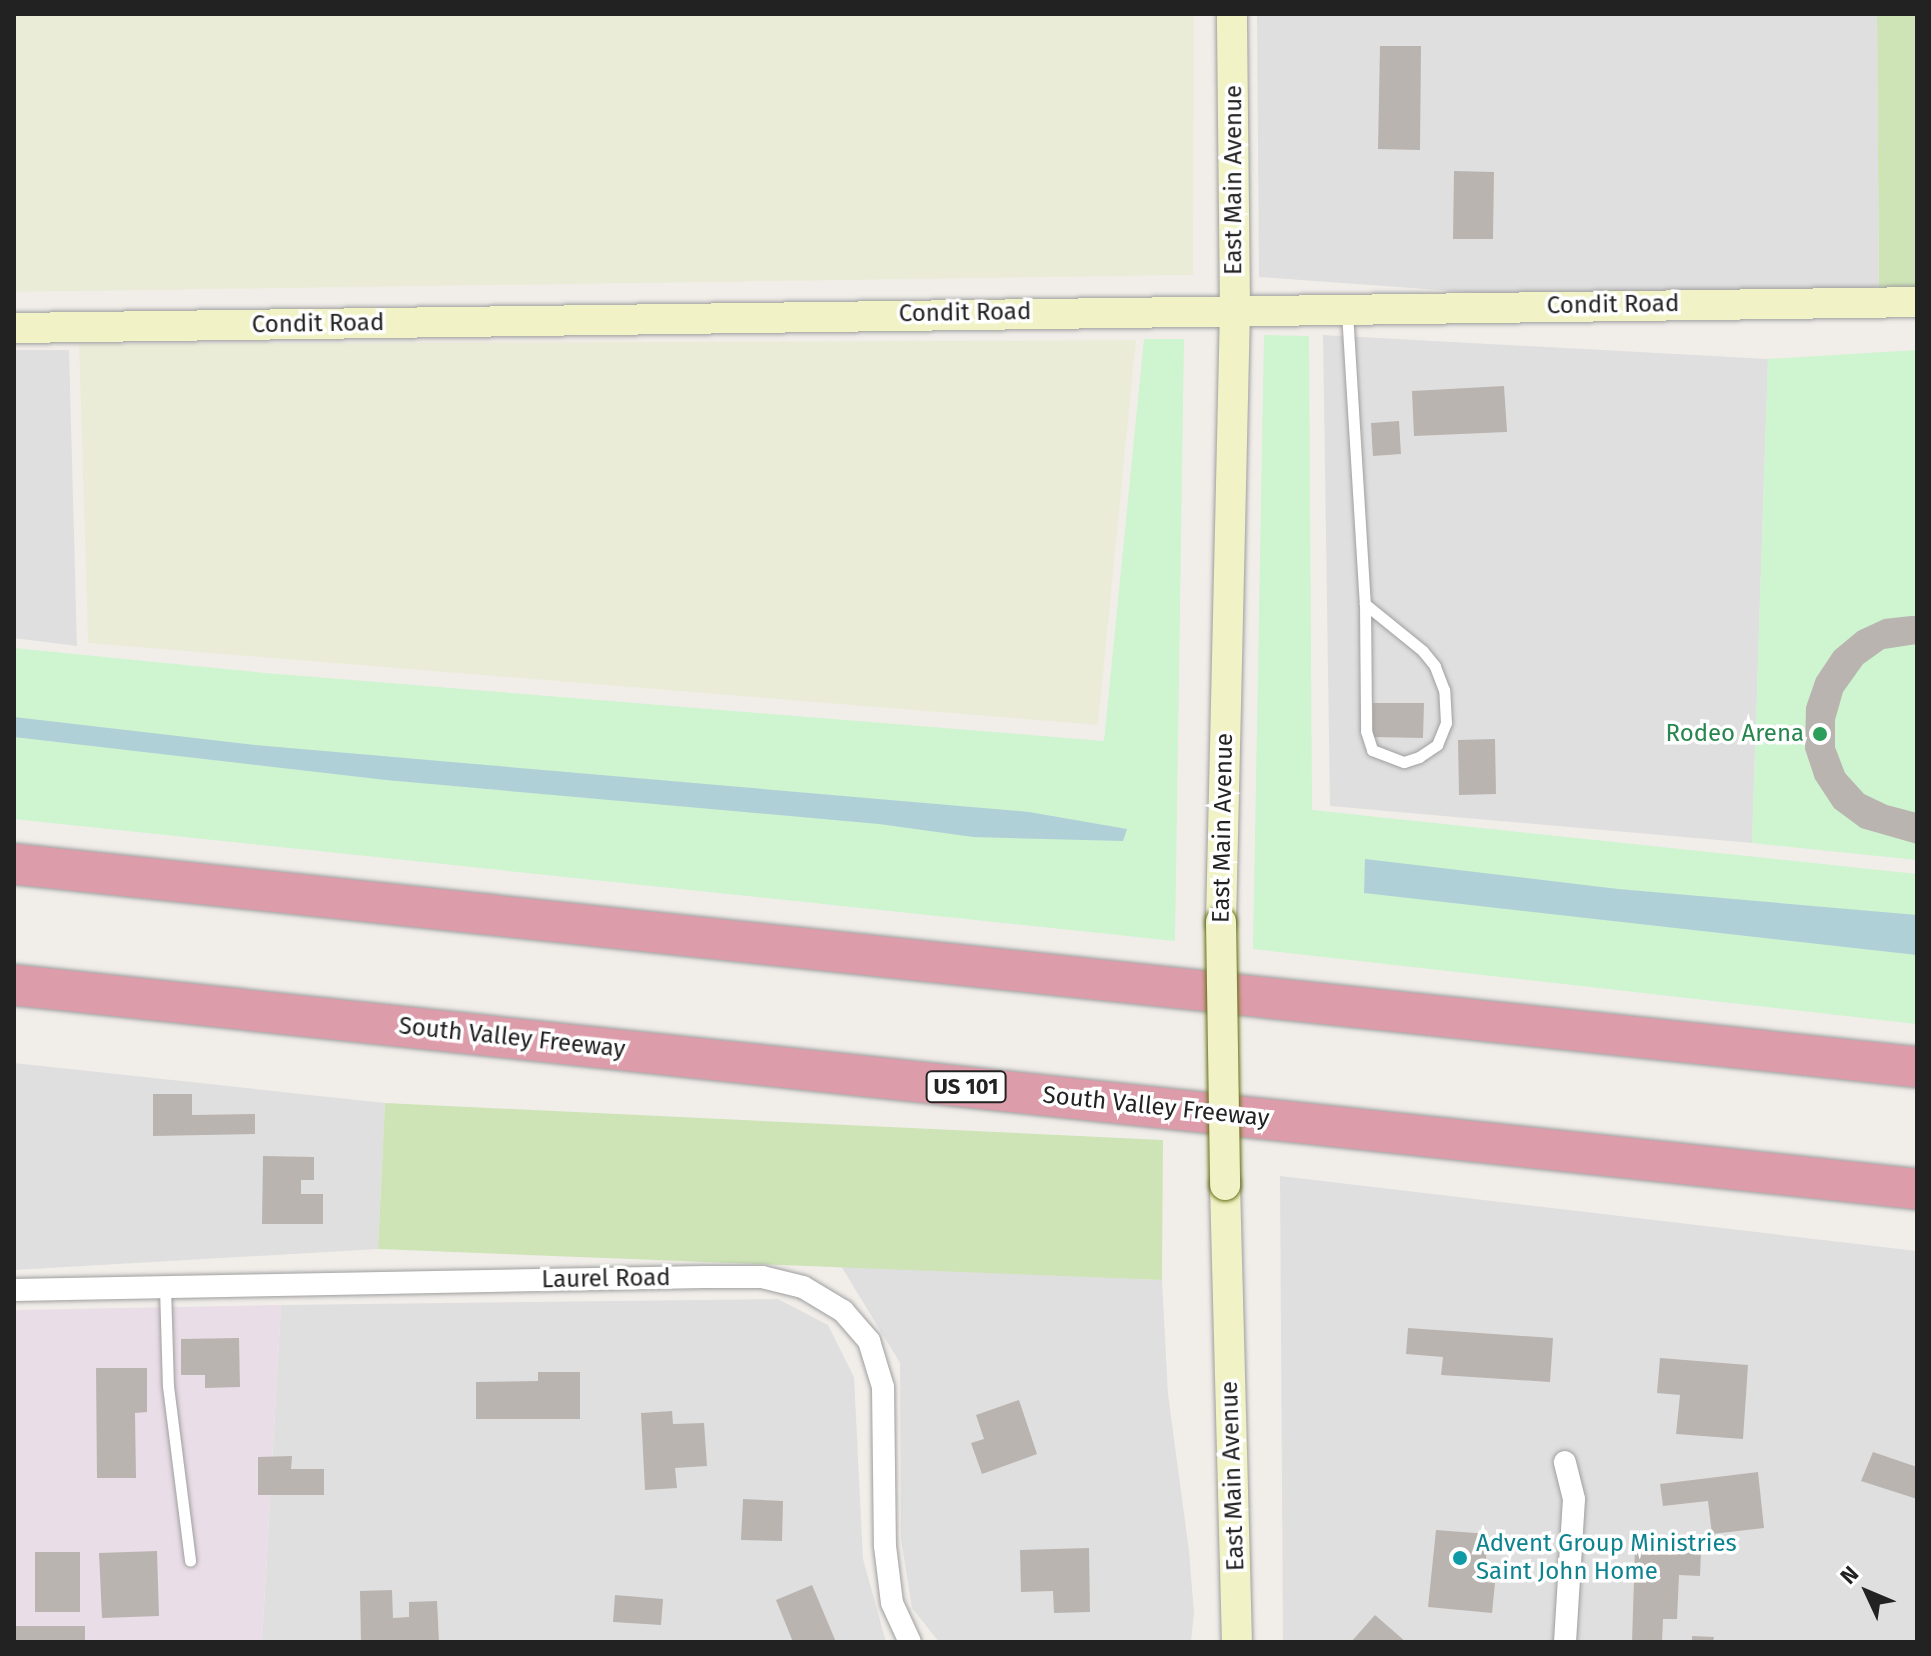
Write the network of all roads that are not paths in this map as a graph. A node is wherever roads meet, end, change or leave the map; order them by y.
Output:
1 (1232, 14) edge
2 (1917, 302) edge
3 (1347, 308) junction
4 (1235, 309) junction
5 (14, 328) edge
6 (1365, 604) junction
7 (14, 864) edge
8 (14, 985) edge
9 (1917, 1067) edge
10 (1917, 1189) edge
11 (165, 1287) junction
12 (14, 1290) edge
13 (1565, 1462) dead end
14 (190, 1561) dead end
15 (910, 1642) edge
16 (1237, 1642) edge
17 (1565, 1642) edge

1 - 4 street, East Main Avenue
2 - 3 street, Condit Road
3 - 4 street, Condit Road
3 - 6 lane
4 - 5 street, Condit Road
4 - 16 street, East Main Avenue, bridge
6 - 6 lane
7 - 9 highway
8 - 10 highway, South Valley Freeway / US 101
11 - 12 street, Laurel Road
11 - 14 lane
11 - 15 street, Laurel Road
13 - 17 street

